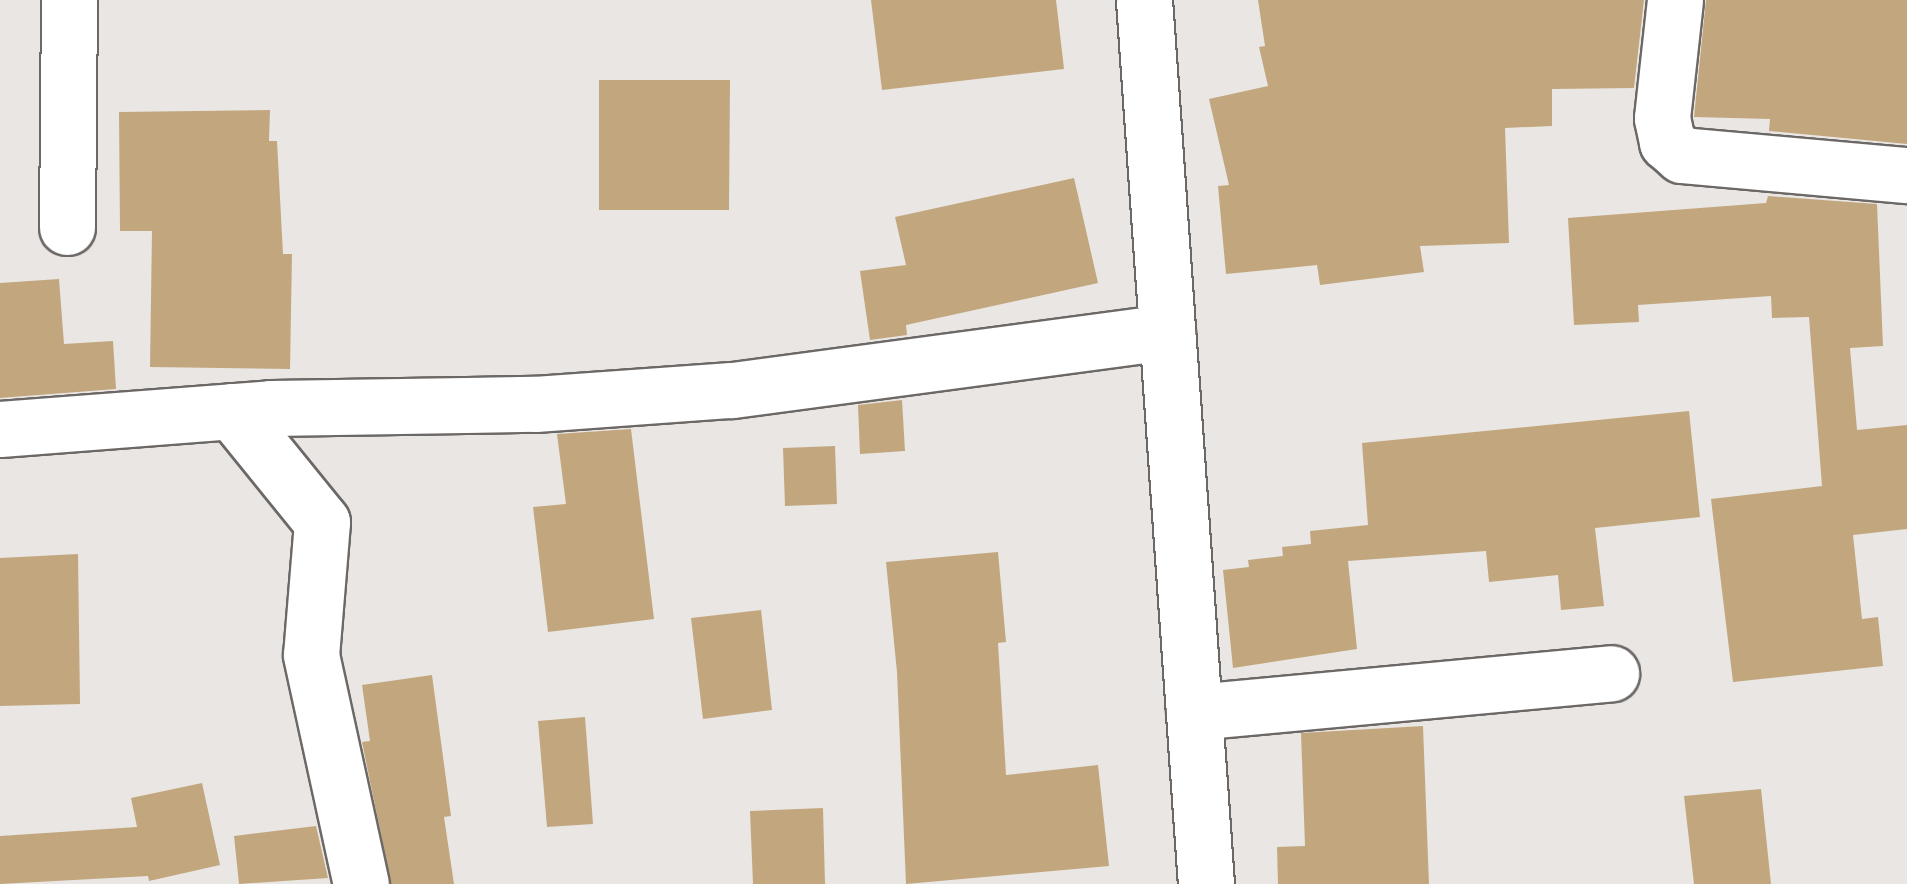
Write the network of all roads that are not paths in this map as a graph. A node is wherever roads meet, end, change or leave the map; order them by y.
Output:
1 (68, 0) edge
2 (1144, 0) edge
3 (1675, 0) edge
4 (1907, 175) edge
5 (68, 226) dead end
6 (1167, 332) junction
7 (232, 412) junction
8 (0, 429) edge
9 (1612, 673) dead end
10 (1194, 712) junction
11 (360, 884) edge
12 (1206, 884) edge

1 - 5 street
2 - 6 street
3 - 4 street
6 - 7 street
6 - 10 street
7 - 8 street
7 - 11 street
9 - 10 street
10 - 12 street

